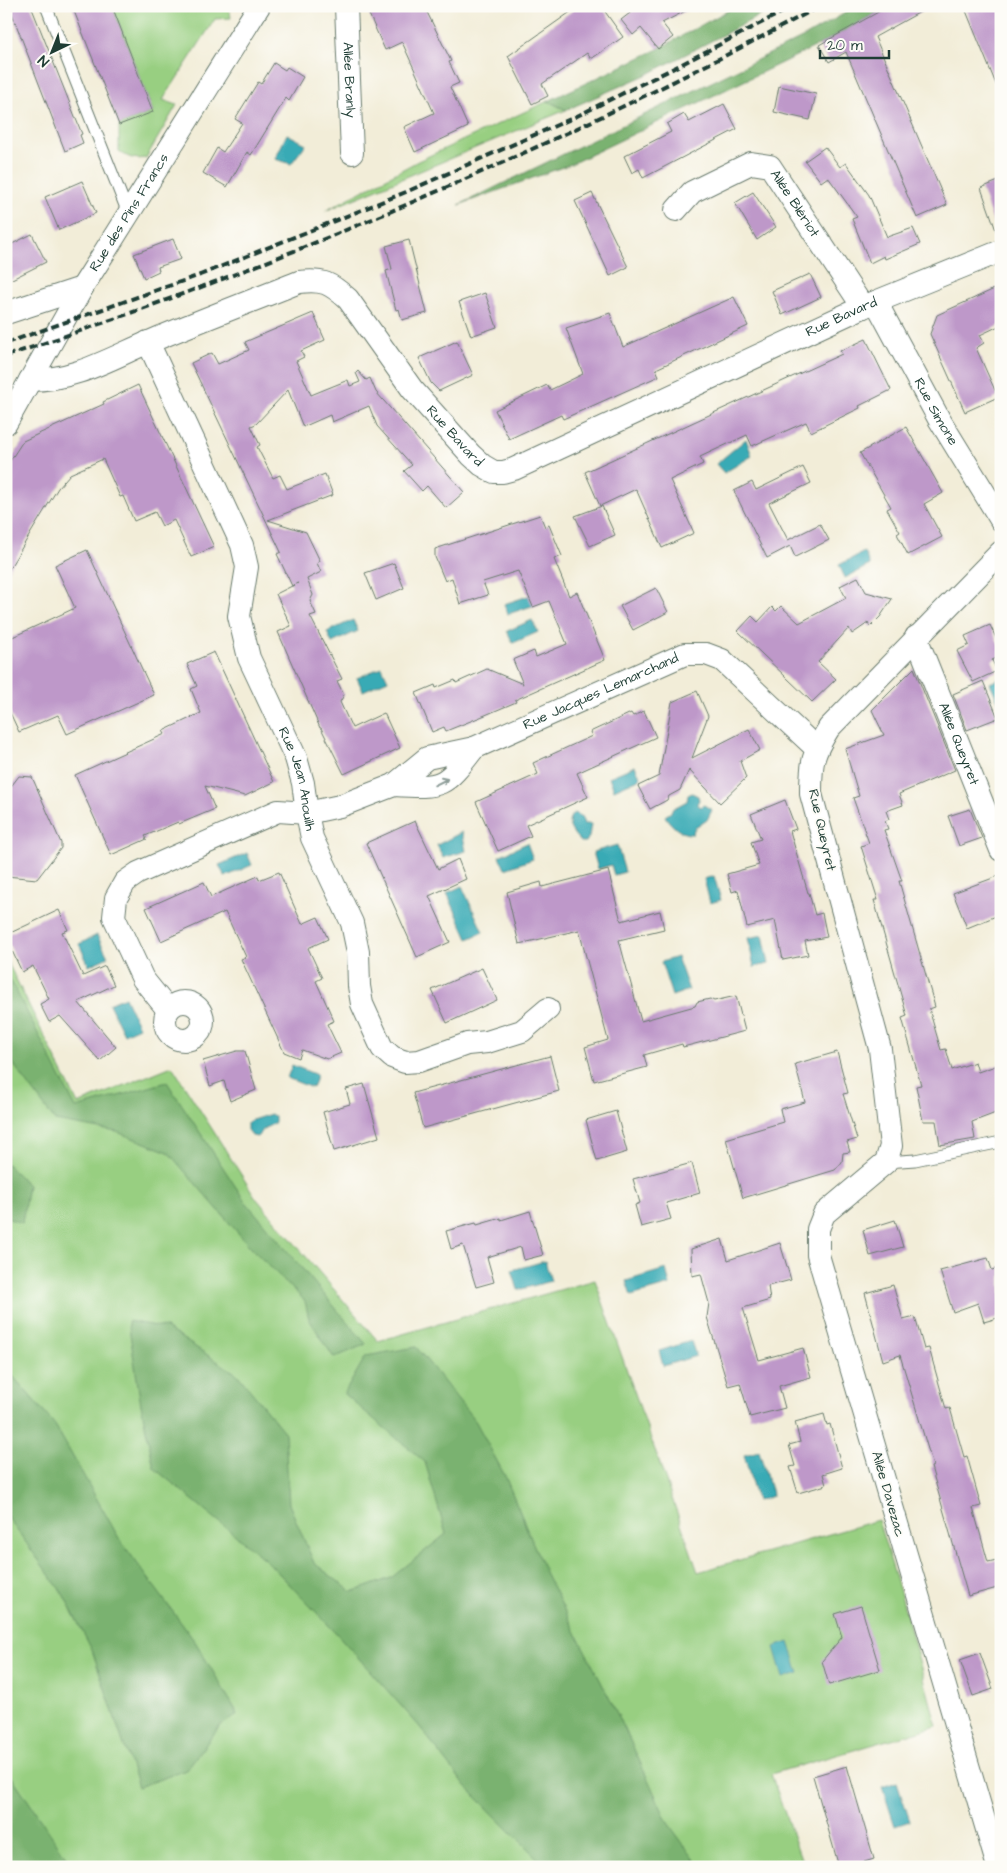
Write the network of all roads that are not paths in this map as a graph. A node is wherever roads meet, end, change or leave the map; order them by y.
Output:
1 (46, 6) edge
2 (259, 6) edge
3 (346, 6) edge
4 (352, 153) dead end
5 (676, 210) dead end
6 (128, 213) junction
7 (1001, 251) edge
8 (82, 288) junction
9 (869, 304) junction
10 (6, 313) edge
11 (148, 342) junction
12 (30, 380) junction
13 (6, 423) edge
14 (1001, 520) edge
15 (1001, 552) edge
16 (916, 637) junction
17 (816, 748) junction
18 (307, 813) junction
19 (1001, 850) edge
20 (548, 1009) dead end
21 (168, 1010) dead end
22 (1001, 1142) edge
23 (889, 1154) junction
24 (998, 1867) edge

1 - 6 lane
2 - 6 street, Rue des Pins Francs
3 - 4 street, Allée Branly
5 - 9 street, Allée Blériot
6 - 8 street, Rue des Pins Francs
7 - 9 street, Rue Bavard
8 - 10 street
8 - 12 street, Rue des Pins Francs
9 - 11 street, Rue Bavard
9 - 14 street, Rue Simone
11 - 12 street, Rue Bavard
11 - 18 street, Rue Jean Anouilh
12 - 13 street, Rue des Pins Francs
15 - 16 street, Rue Queyret
16 - 17 street, Rue Queyret
16 - 19 street, Allée Queyret
17 - 18 street, Rue Jacques Lemarchand
17 - 23 street, Rue Queyret
18 - 20 street, Rue Jean Anouilh
18 - 21 street, Rue Jacques Lemarchand
22 - 23 lane
23 - 24 street, Allée Davezac

